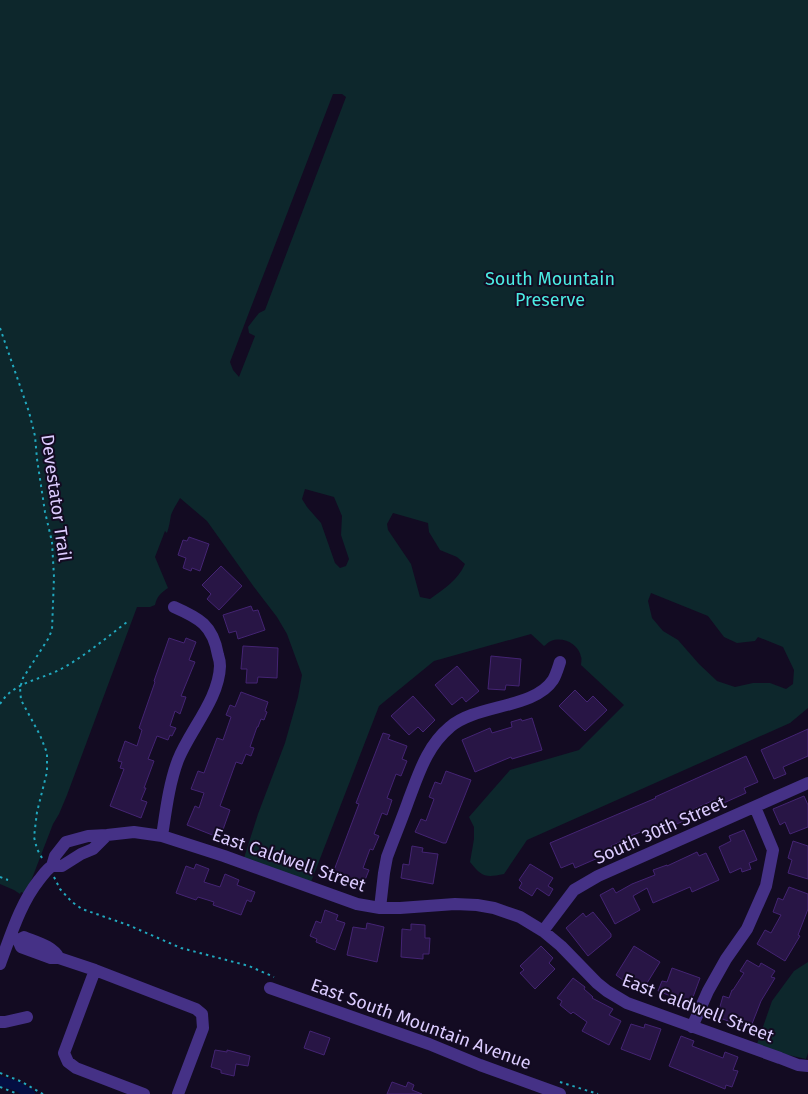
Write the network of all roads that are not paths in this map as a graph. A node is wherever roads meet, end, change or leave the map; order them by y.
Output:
1 (174, 607) dead end
2 (560, 662) dead end
3 (808, 783) edge
4 (755, 806) junction
5 (107, 835) junction
6 (162, 836) junction
7 (75, 839) junction
8 (81, 854) junction
9 (50, 867) junction
10 (380, 908) junction
11 (543, 932) junction
12 (14, 938) junction
13 (0, 964) edge
14 (95, 970) junction
15 (270, 988) dead end
16 (27, 1017) dead end
17 (0, 1022) edge
18 (692, 1027) junction
19 (808, 1066) edge
20 (545, 1091) edge
21 (144, 1094) edge
22 (178, 1094) edge
23 (560, 1094) edge

1 - 6 street
2 - 10 street
3 - 4 street, South 30th Street
4 - 11 street, South 30th Street
4 - 18 street
5 - 6 street, East Caldwell Street
5 - 7 street, East Caldwell Street
5 - 8 street
6 - 10 street, East Caldwell Street
7 - 8 street
7 - 9 street
8 - 9 street
9 - 12 street
10 - 11 street, East Caldwell Street
11 - 18 street, East Caldwell Street
12 - 13 street
12 - 14 street
14 - 21 street
14 - 22 street
15 - 20 street, East South Mountain Avenue
16 - 17 street
18 - 19 street, East Caldwell Street
20 - 23 street, East South Mountain Avenue

